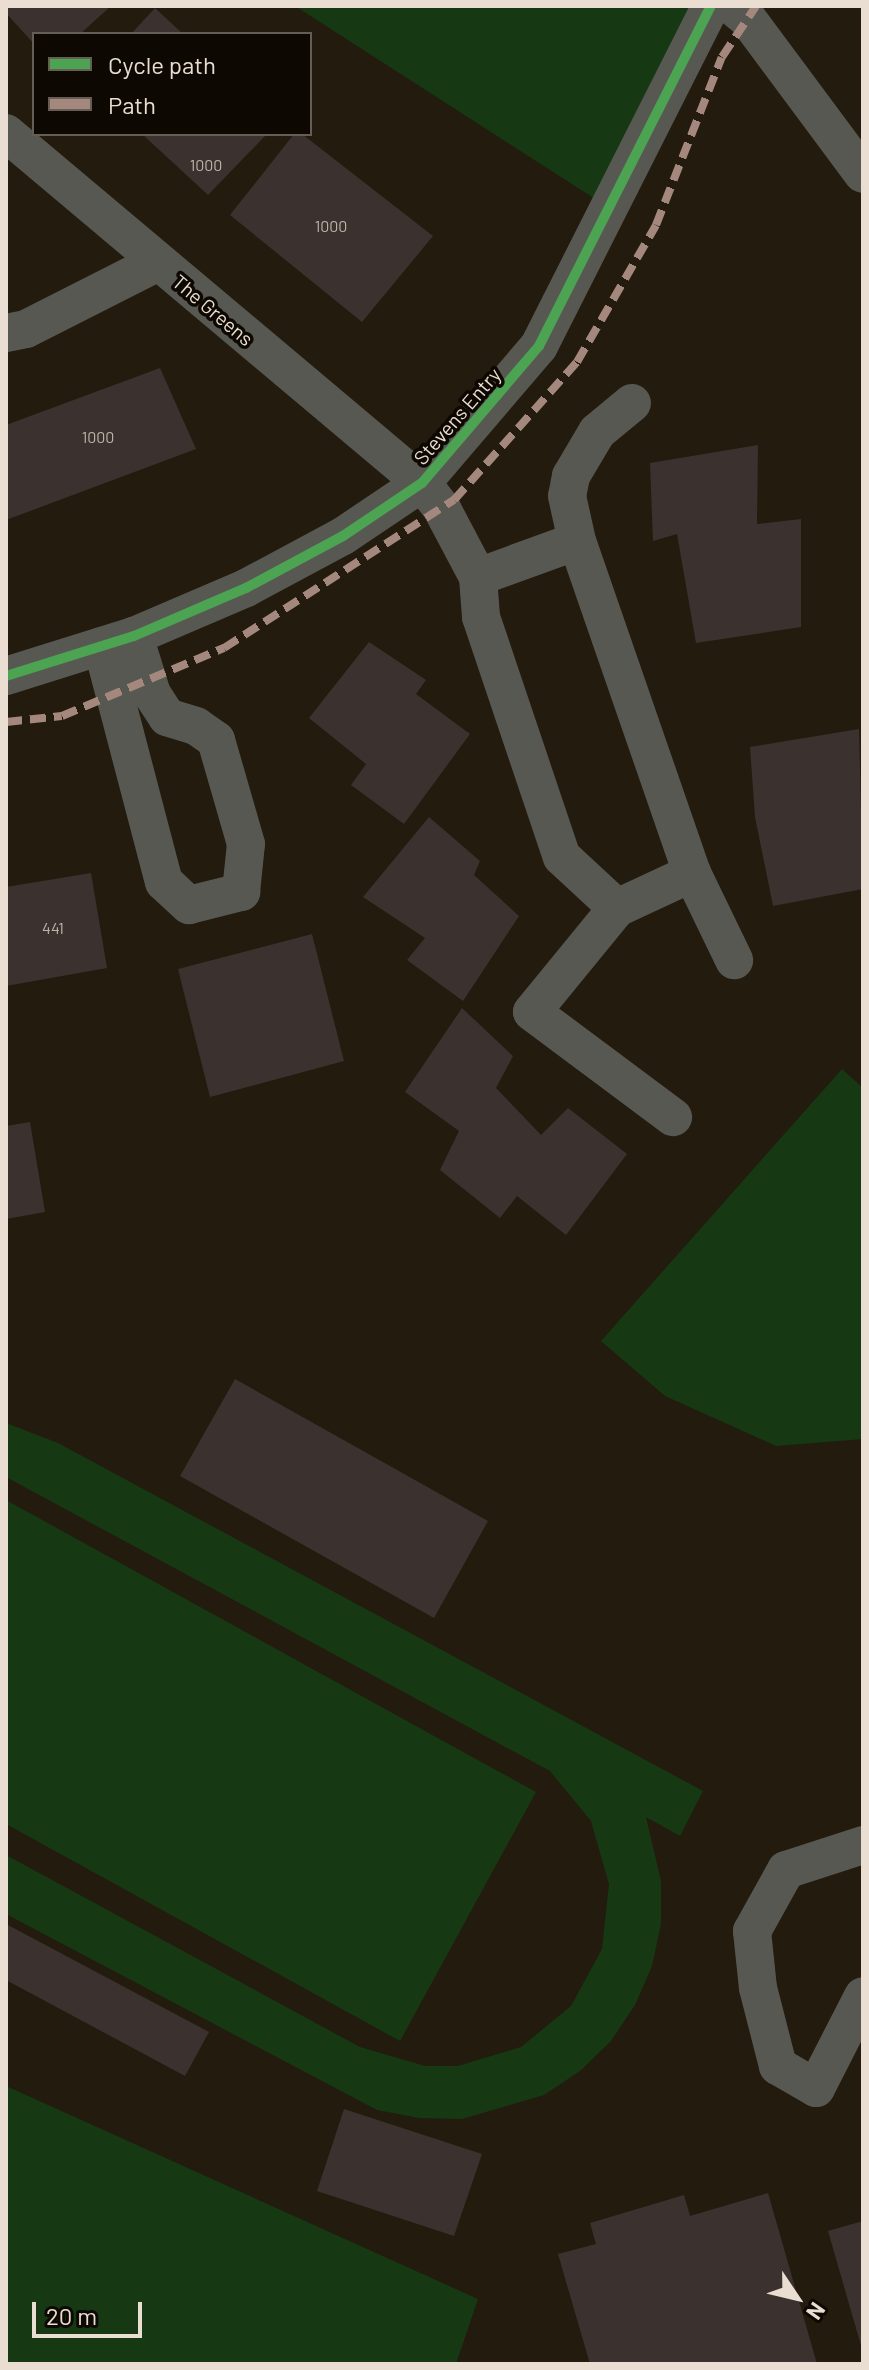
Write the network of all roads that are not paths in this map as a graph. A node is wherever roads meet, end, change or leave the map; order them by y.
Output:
1 (711, 6) edge
2 (732, 6) edge
3 (6, 133) edge
4 (863, 174) edge
5 (156, 263) junction
6 (6, 333) edge
7 (632, 403) dead end
8 (422, 483) junction
9 (577, 541) junction
10 (478, 577) junction
11 (118, 641) junction
12 (6, 676) edge
13 (692, 873) junction
14 (617, 908) junction
15 (734, 960) dead end
16 (673, 1117) dead end
17 (863, 1845) edge
18 (863, 1996) edge

1 - 8 street, Stevens Entry
2 - 4 street
3 - 5 street, The Greens
5 - 6 street
5 - 8 street, The Greens
7 - 9 street
8 - 10 street, The Greens
8 - 11 street, Stevens Entry
9 - 10 street
9 - 13 street
10 - 14 street
11 - 11 street
11 - 12 street, Stevens Entry
13 - 14 street
13 - 15 street
14 - 16 street
17 - 18 street

